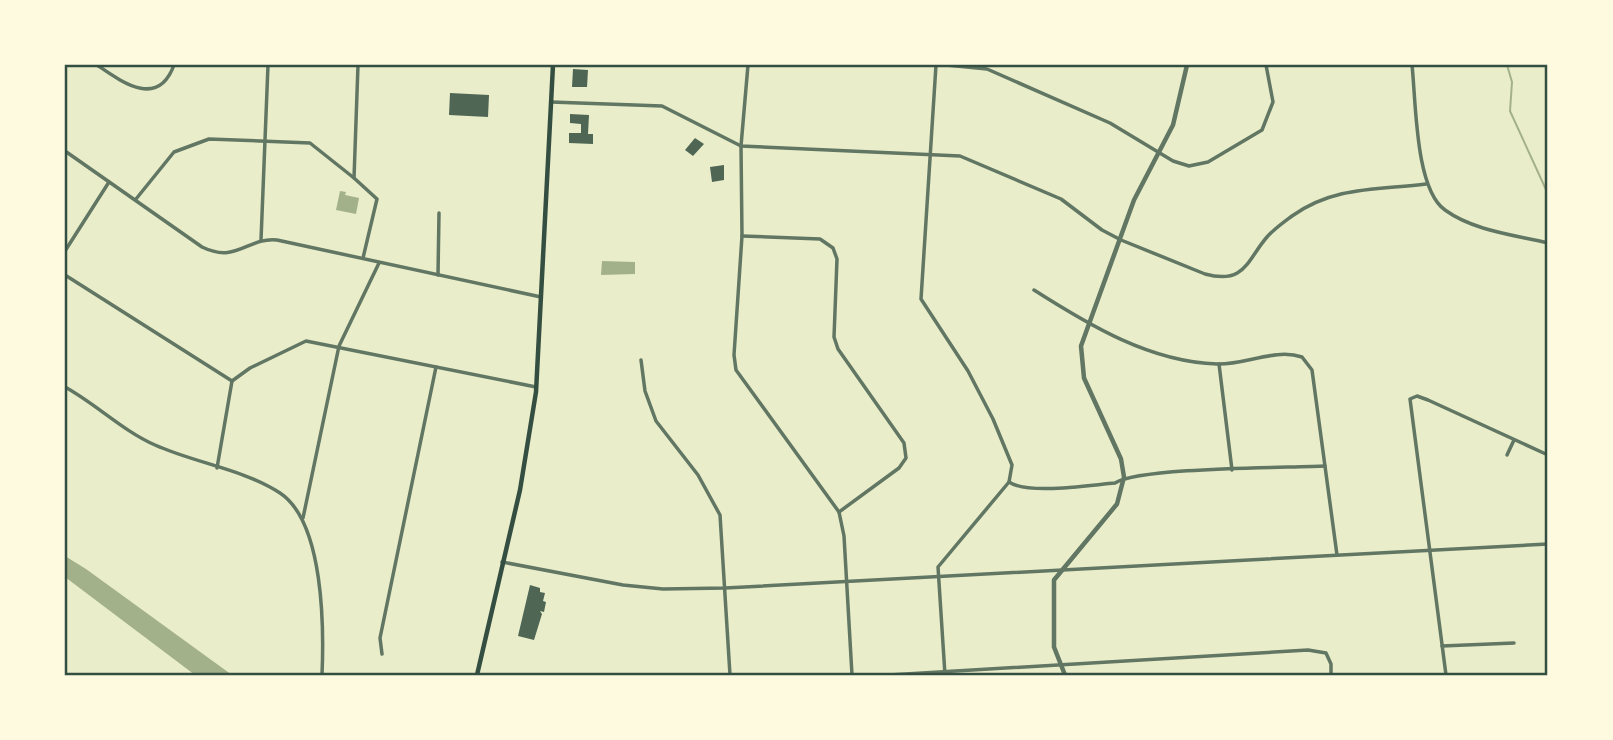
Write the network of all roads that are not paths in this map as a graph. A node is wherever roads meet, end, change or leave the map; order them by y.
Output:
1 (97, 65) edge
2 (174, 65) edge
3 (268, 65) edge
4 (358, 65) edge
5 (553, 65) edge
6 (748, 65) edge
7 (936, 65) edge
8 (946, 65) edge
9 (1187, 65) edge
10 (1266, 65) edge
11 (1412, 65) edge
12 (550, 102) junction
13 (265, 140) junction
14 (741, 146) junction
15 (65, 151) edge
16 (1160, 153) junction
17 (933, 154) junction
18 (354, 178) junction
19 (110, 182) junction
20 (1426, 184) junction
21 (136, 199) junction
22 (439, 213) dead end
23 (742, 236) junction
24 (261, 240) junction
25 (1121, 240) junction
26 (1548, 243) edge
27 (65, 251) edge
28 (363, 258) junction
29 (379, 263) junction
30 (65, 275) edge
31 (438, 275) junction
32 (1034, 290) dead end
33 (541, 297) junction
34 (1088, 324) junction
35 (339, 346) junction
36 (640, 360) dead end
37 (1219, 364) junction
38 (436, 367) junction
39 (232, 381) junction
40 (65, 387) edge
41 (536, 387) junction
42 (1514, 440) junction
43 (1507, 455) dead end
44 (1548, 455) edge
45 (1326, 466) junction
46 (217, 468) junction
47 (1232, 470) junction
48 (1124, 477) junction
49 (1009, 482) junction
50 (839, 512) junction
51 (302, 520) junction
52 (1548, 544) edge
53 (1428, 549) junction
54 (1337, 555) junction
55 (502, 562) junction
56 (1061, 569) junction
57 (939, 576) junction
58 (846, 582) junction
59 (725, 588) junction
60 (1514, 643) dead end
61 (1442, 646) junction
62 (382, 654) dead end
63 (1061, 667) junction
64 (945, 673) edge
65 (323, 675) edge
66 (477, 675) edge
67 (730, 675) edge
68 (852, 675) edge
69 (889, 675) edge
70 (1065, 675) edge
71 (1331, 675) edge
72 (1446, 675) edge

1 - 2 street
3 - 13 street
4 - 18 street
5 - 12 main road
6 - 14 street
7 - 17 street
8 - 16 street
9 - 16 street
10 - 16 street
11 - 20 street
12 - 14 street
12 - 33 main road
13 - 18 street
13 - 21 street
13 - 24 street
14 - 17 street
14 - 23 street
15 - 19 street
16 - 25 street
17 - 25 street
17 - 49 street
18 - 28 street
19 - 21 street
19 - 27 street
20 - 25 street
20 - 26 street
21 - 24 street
22 - 31 street
23 - 50 street
23 - 50 street
24 - 28 street
25 - 34 street
28 - 29 street
29 - 31 street
29 - 35 street
30 - 39 street
31 - 33 street
32 - 34 street
33 - 41 main road
34 - 37 street
34 - 48 street
35 - 38 street
35 - 39 street
35 - 51 street
36 - 59 street
37 - 45 street
37 - 47 street
38 - 41 street
38 - 62 street
39 - 46 street
40 - 46 street
41 - 55 main road
42 - 43 street
42 - 44 street
42 - 53 street
45 - 47 street
45 - 54 street
46 - 51 street
47 - 48 street
48 - 49 street
48 - 56 street
49 - 57 street
50 - 58 street
51 - 65 street
52 - 53 street
53 - 54 street
53 - 61 street
54 - 56 street
55 - 59 street
55 - 66 main road
56 - 57 street
56 - 63 street
57 - 58 street
57 - 64 street
58 - 59 street
58 - 68 street
59 - 67 street
60 - 61 street
61 - 72 street
63 - 64 street
63 - 70 street
63 - 71 street
64 - 69 street

